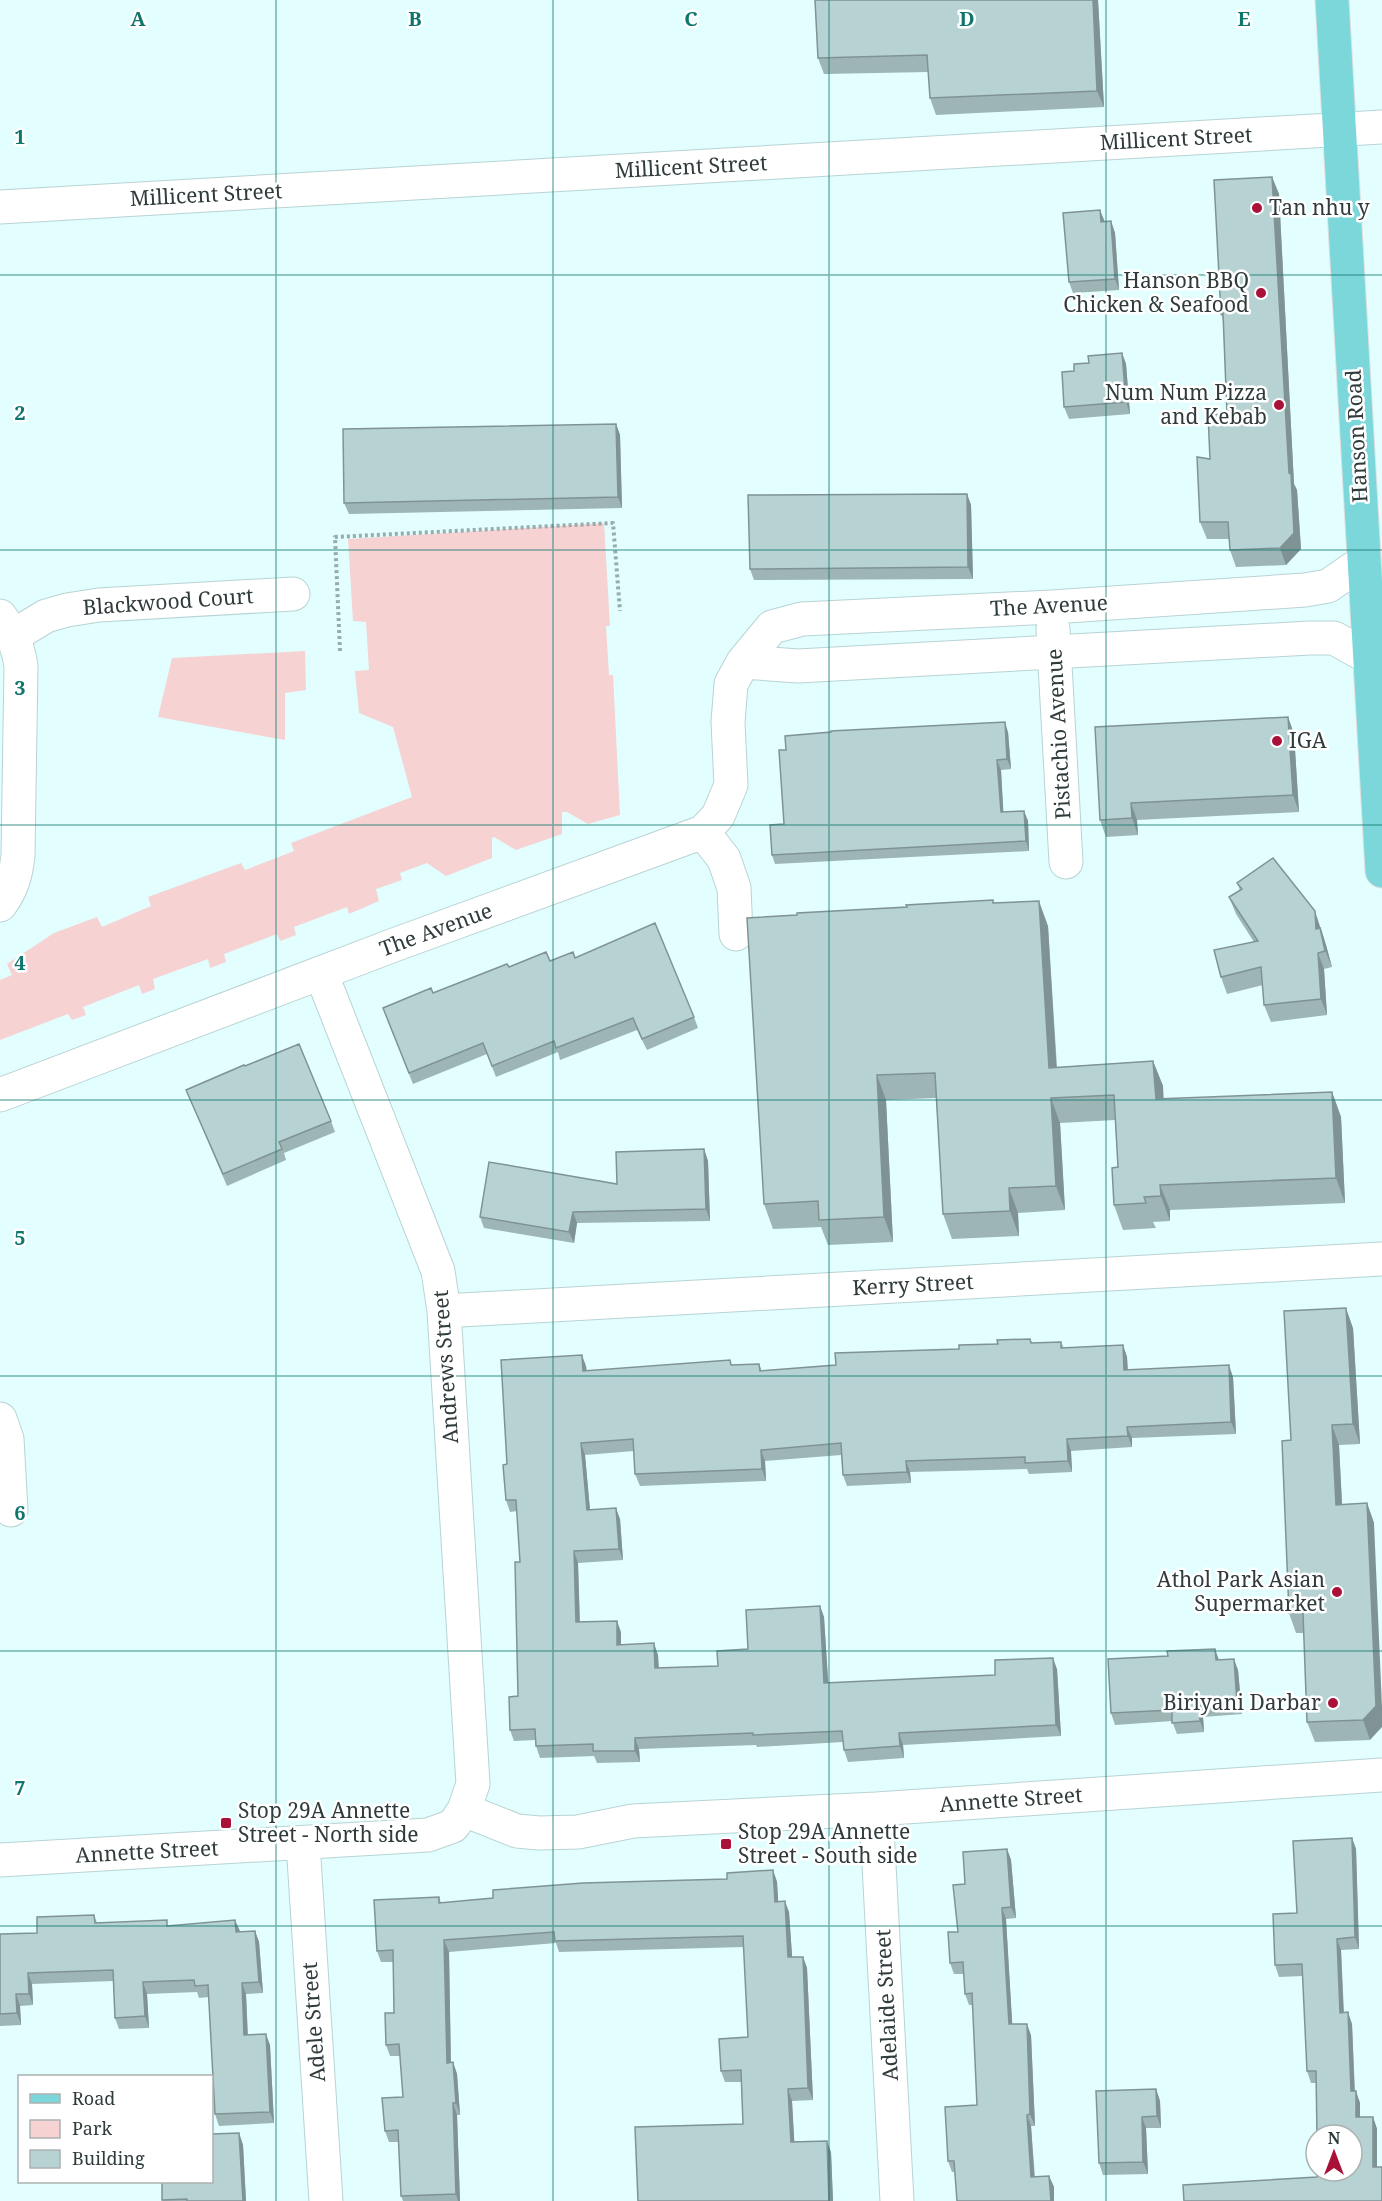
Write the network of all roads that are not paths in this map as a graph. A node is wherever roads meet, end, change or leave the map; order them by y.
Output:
1 (1332, 0) edge
2 (1382, 127) edge
3 (1339, 130) junction
4 (0, 207) edge
5 (1364, 561) junction
6 (293, 594) dead end
7 (1052, 607) junction
8 (7, 626) edge
9 (1054, 651) junction
10 (1370, 658) junction
11 (743, 662) junction
12 (1378, 728) edge
13 (1380, 787) edge
14 (703, 832) junction
15 (1066, 862) dead end
16 (1382, 871) edge
17 (0, 905) edge
18 (736, 934) dead end
19 (321, 973) junction
20 (0, 1095) edge
21 (1382, 1259) edge
22 (444, 1311) junction
23 (0, 1419) edge
24 (11, 1510) dead end
25 (1382, 1775) edge
26 (468, 1797) junction
27 (876, 1809) junction
28 (303, 1843) junction
29 (0, 1860) edge
30 (326, 2201) edge
31 (897, 2201) edge

1 - 3 main road, Hanson Road
2 - 3 street, Millicent Street
3 - 4 street, Millicent Street
3 - 5 main road, Hanson Road
5 - 7 street, The Avenue
5 - 10 main road, Hanson Road
6 - 8 street, Blackwood Court
7 - 9 street, Pistachio Avenue
7 - 11 street, The Avenue
8 - 17 street
9 - 10 street
9 - 11 street
9 - 15 street, Pistachio Avenue
10 - 12 main road, Hanson Road
11 - 14 street, The Avenue
12 - 13 main road, Hanson Road
13 - 16 main road, Hanson Road
14 - 18 street
14 - 19 street, The Avenue
19 - 20 street, The Avenue
19 - 22 street, Andrews Street
21 - 22 street, Kerry Street
22 - 26 street, Andrews Street
23 - 24 street
25 - 27 street, Annette Street
26 - 27 street, Annette Street
26 - 28 street, Annette Street
27 - 31 street, Adelaide Street
28 - 29 street, Annette Street
28 - 30 street, Adele Street

